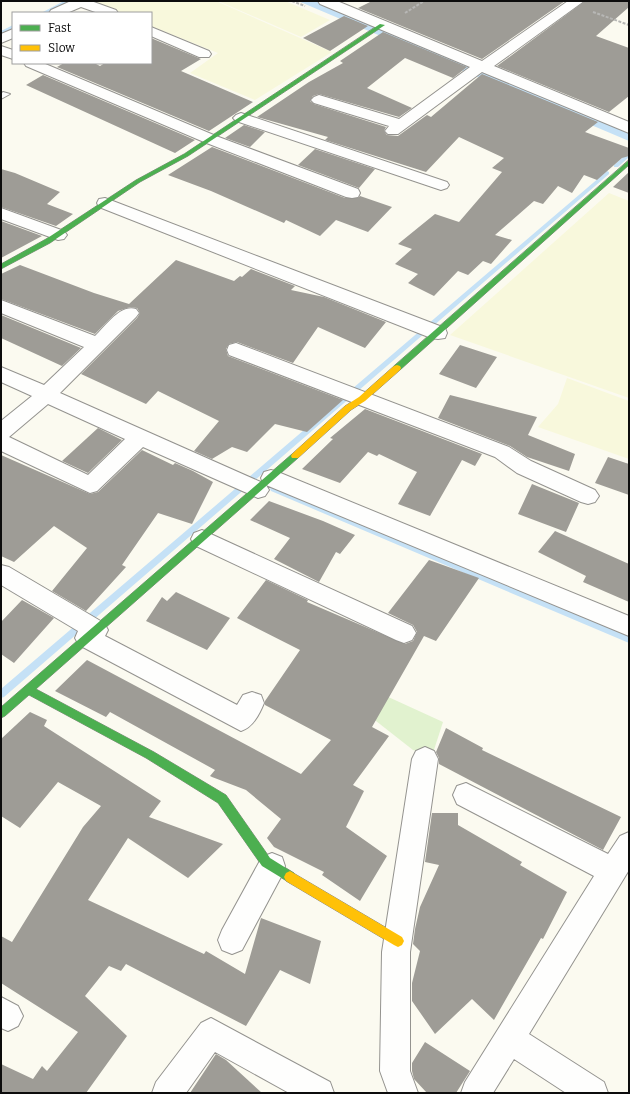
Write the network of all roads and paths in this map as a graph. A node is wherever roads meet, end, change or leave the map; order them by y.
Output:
1 (80, 1) edge
2 (325, 1) edge
3 (575, 3) edge
4 (58, 12) edge
5 (108, 12) edge
6 (629, 25) edge
7 (377, 28) junction
8 (152, 30) edge
9 (12, 34) edge
10 (1, 39) edge
11 (1, 50) edge
12 (204, 54) dead end
13 (12, 55) edge
14 (33, 64) edge
15 (478, 69) junction
16 (319, 100) dead end
17 (241, 118) junction
18 (629, 128) edge
19 (210, 139) junction
20 (629, 162) edge
21 (441, 185) dead end
22 (352, 193) dead end
23 (105, 203) junction
24 (1, 213) edge
25 (58, 235) junction
26 (1, 267) edge
27 (1, 306) edge
28 (130, 312) dead end
29 (438, 333) junction
30 (98, 345) junction
31 (236, 350) dead end
32 (1, 374) edge
33 (47, 394) junction
34 (362, 399) junction
35 (1, 432) edge
36 (140, 437) junction
37 (1, 442) edge
38 (265, 484) junction
39 (588, 496) dead end
40 (202, 538) junction
41 (1, 574) edge
42 (629, 626) edge
43 (404, 633) dead end
44 (91, 634) junction
45 (29, 690) junction
46 (252, 703) dead end
47 (1, 713) edge
48 (425, 760) dead end
49 (466, 796) dead end
50 (629, 845) edge
51 (272, 866) junction
52 (612, 871) junction
53 (232, 940) dead end
54 (398, 942) junction
55 (510, 1039) junction
56 (313, 1092) edge
57 (167, 1093) edge
58 (403, 1093) edge
59 (476, 1093) edge
60 (593, 1093) edge

1 - 4 street
1 - 5 street
2 - 7 street
3 - 6 path
3 - 15 street
7 - 15 street
7 - 17 street
8 - 12 street
9 - 10 street
11 - 13 street
14 - 19 street
15 - 16 street
15 - 18 street
17 - 19 street
17 - 21 street
19 - 22 street
19 - 23 street
20 - 29 street
23 - 25 street
23 - 29 street
24 - 25 street
25 - 26 street
27 - 30 street
28 - 30 street
29 - 34 street
30 - 33 street
31 - 34 street
32 - 33 street
33 - 35 street
33 - 36 street
34 - 38 street
34 - 39 street
36 - 37 street
36 - 38 street
38 - 40 street
38 - 42 street
40 - 43 street
40 - 44 street
41 - 44 street
44 - 45 street
44 - 46 street
45 - 47 street
45 - 51 street
48 - 54 street
49 - 52 street
50 - 52 street
51 - 53 street
51 - 54 street
52 - 55 street
54 - 58 street
55 - 59 street
55 - 60 street
56 - 57 street

